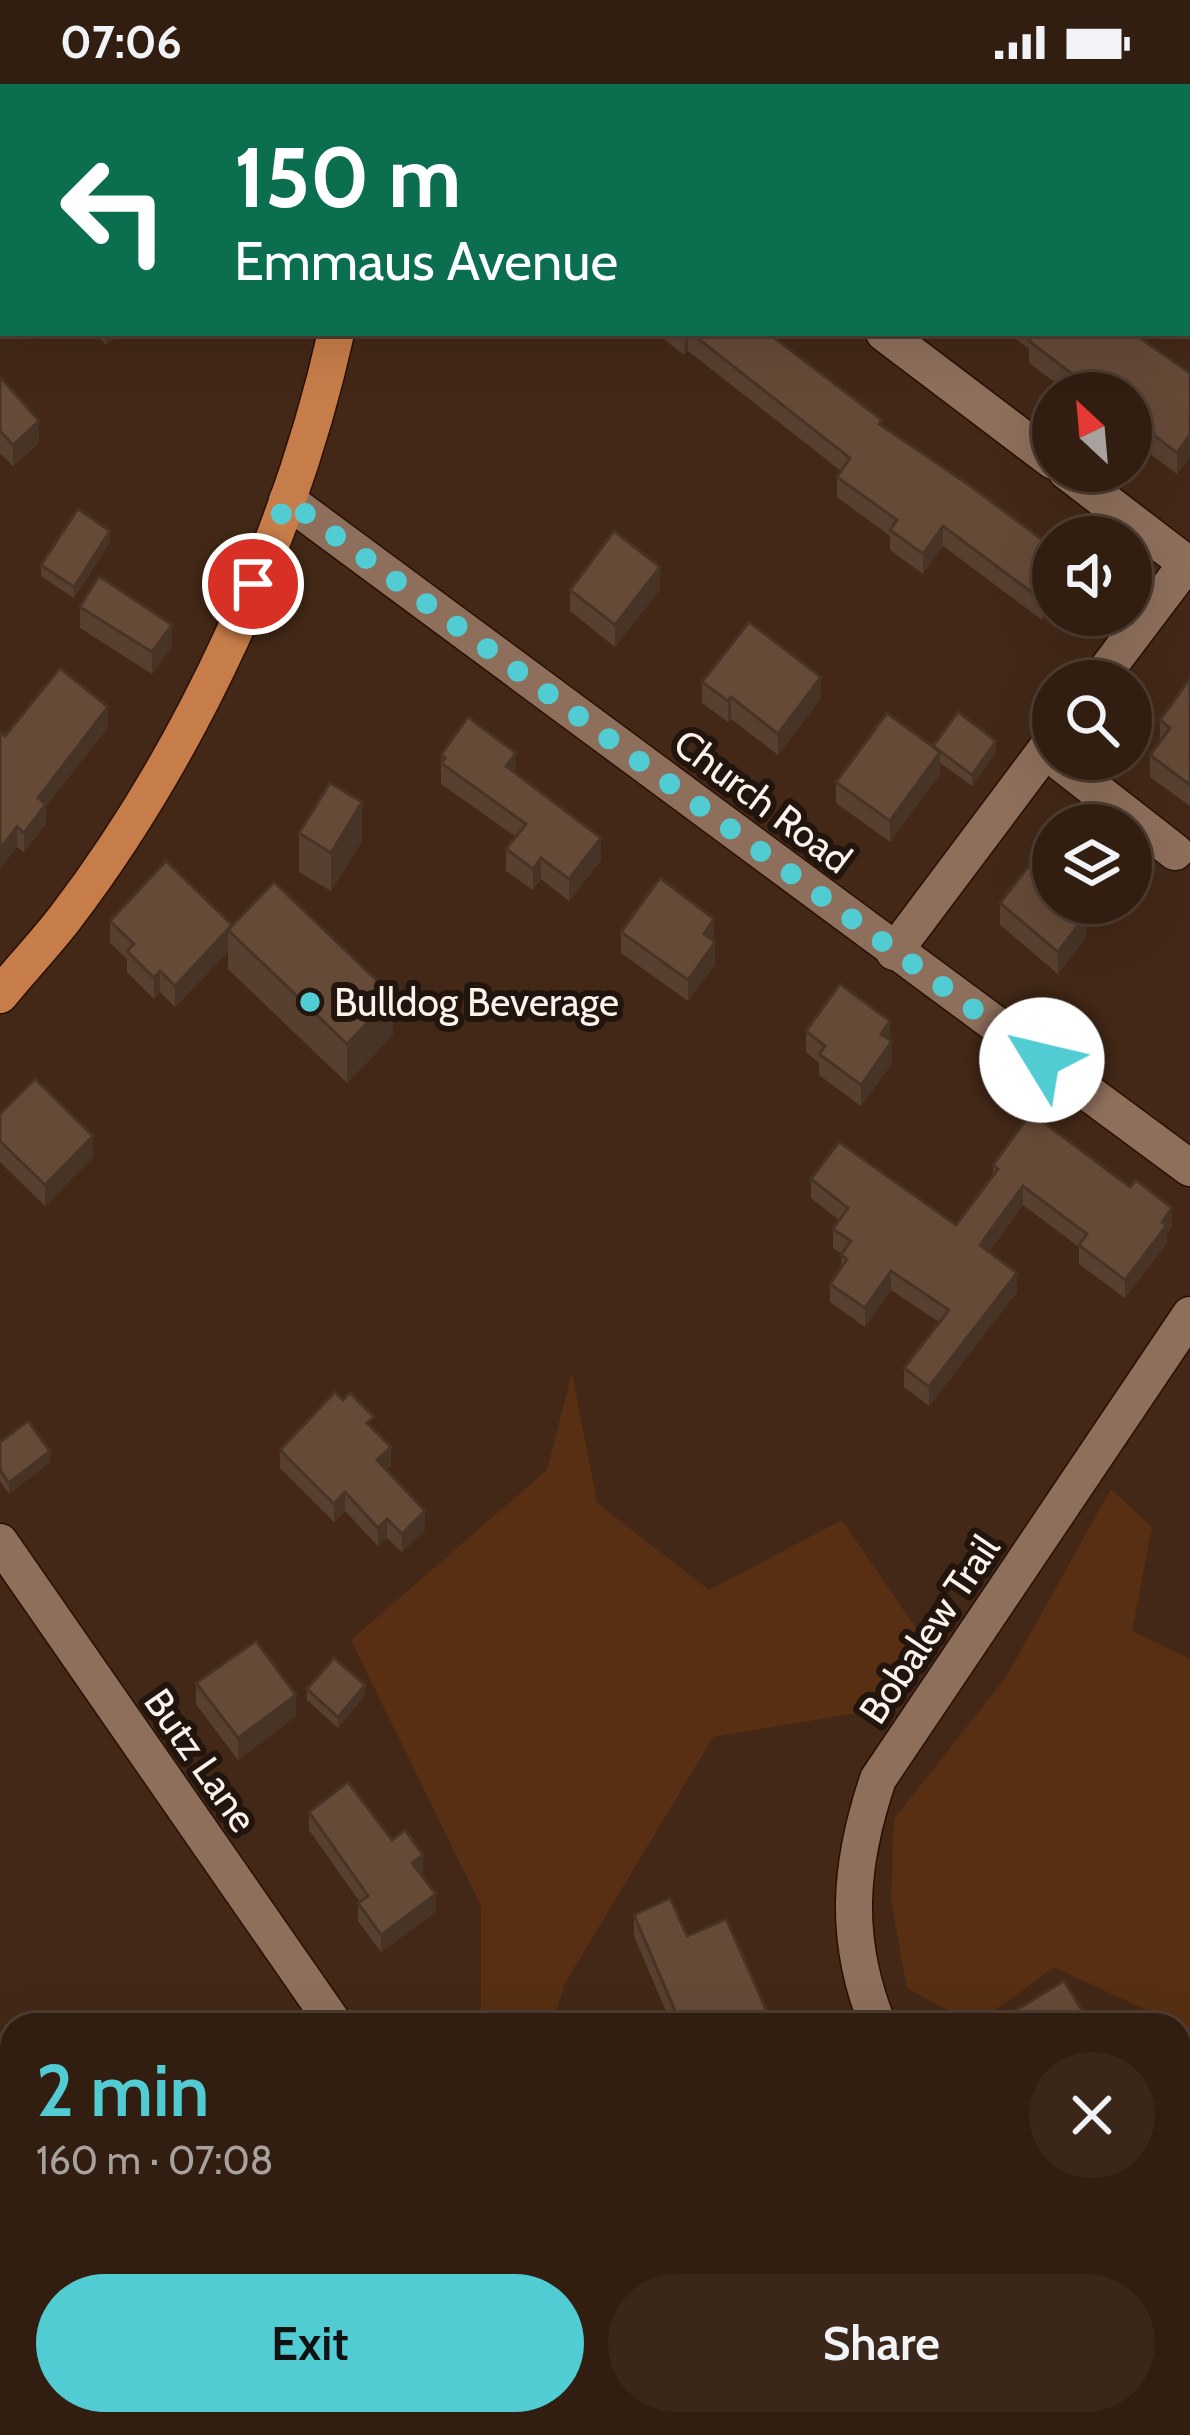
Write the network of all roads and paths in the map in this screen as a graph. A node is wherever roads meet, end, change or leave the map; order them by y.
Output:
1 (335, 336) edge
2 (888, 336) edge
3 (1032, 445) edge
4 (1094, 492) edge
5 (287, 500) junction
6 (1188, 564) edge
7 (1114, 660) edge
8 (1032, 777) edge
9 (1089, 780) edge
10 (1174, 852) dead end
11 (895, 952) junction
12 (0, 994) edge
13 (1190, 1168) edge
14 (1190, 1315) edge
15 (0, 1543) edge
16 (327, 2013) edge
17 (873, 2013) edge

1 - 5 main road
2 - 3 street
4 - 6 street
5 - 11 street, Church Road
5 - 12 main road
6 - 7 street
8 - 11 street
9 - 10 street
11 - 13 street, Church Road
14 - 17 street, Bobalew Trail
15 - 16 street, Butz Lane

